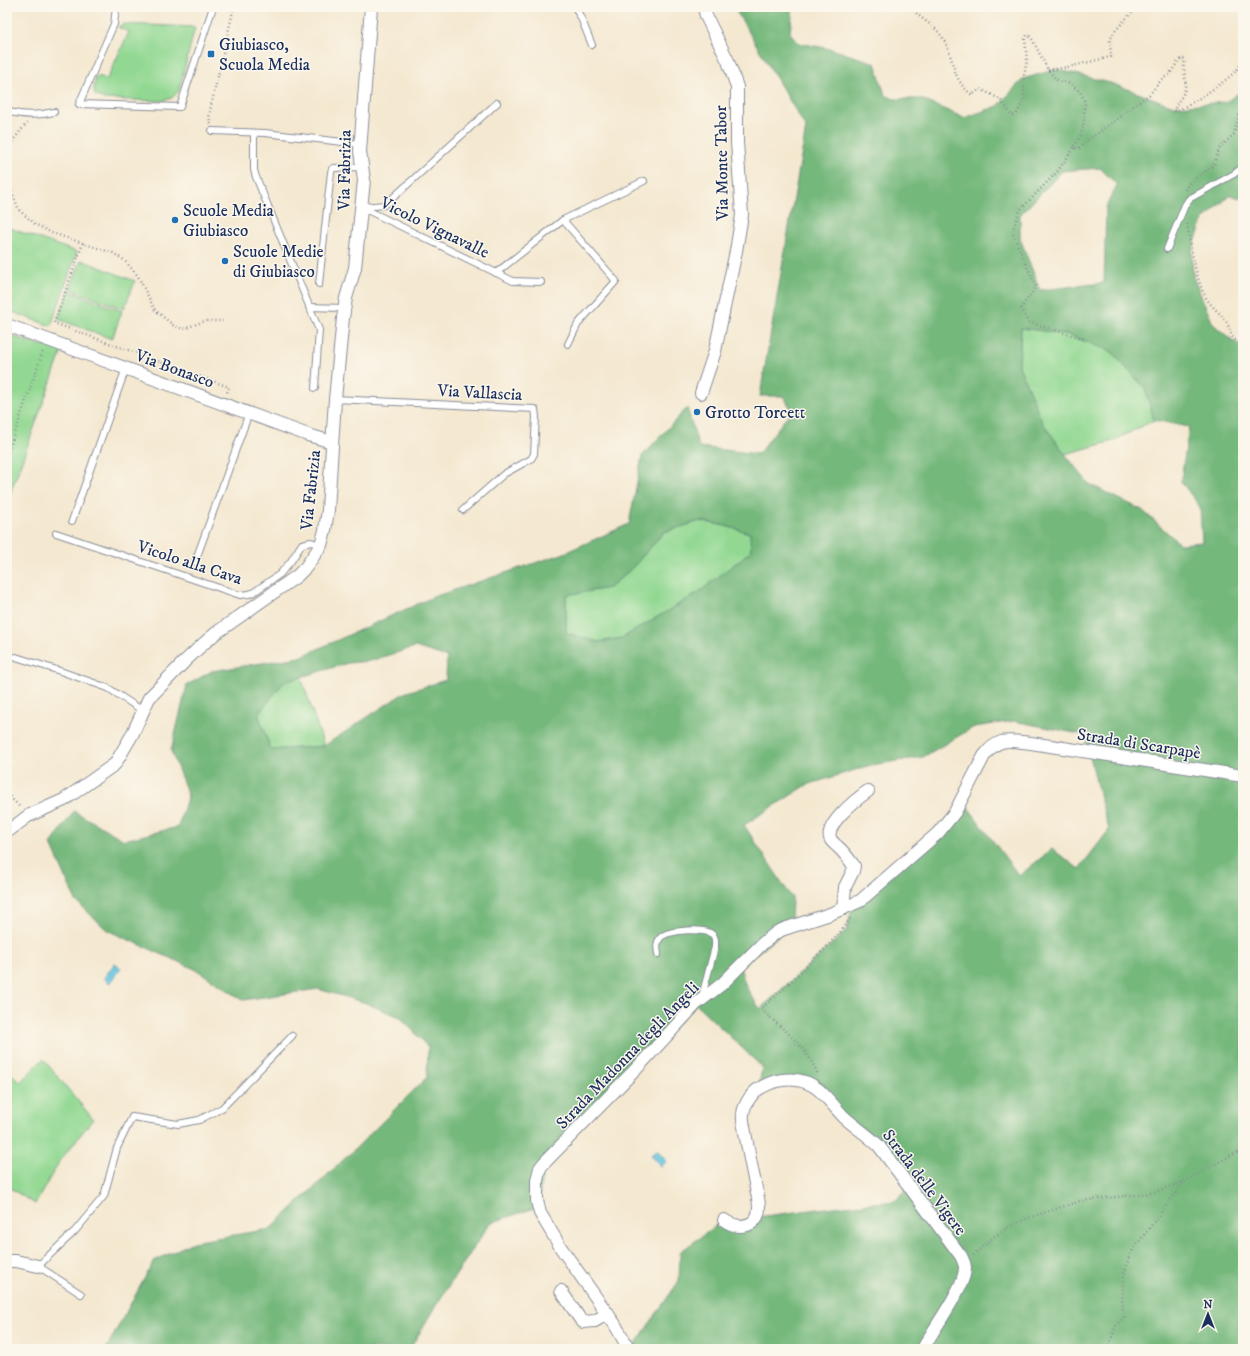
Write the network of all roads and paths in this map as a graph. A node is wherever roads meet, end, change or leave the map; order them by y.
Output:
1 (116, 7) edge
2 (213, 7) edge
3 (234, 7) edge
4 (370, 7) edge
5 (575, 7) edge
6 (704, 7) edge
7 (911, 7) edge
8 (1159, 7) edge
9 (592, 45) dead end
10 (1243, 61) edge
11 (1048, 70) junction
12 (1243, 101) edge
13 (497, 103) dead end
14 (7, 112) edge
15 (54, 112) dead end
16 (31, 116) junction
17 (212, 130) joint
18 (254, 132) junction
19 (360, 144) junction
20 (1074, 148) junction
21 (7, 153) edge
22 (362, 167) junction
23 (1243, 167) edge
24 (7, 172) edge
25 (644, 181) dead end
26 (1185, 205) junction
27 (361, 207) junction
28 (563, 220) junction
29 (83, 242) junction
30 (1167, 249) dead end
31 (496, 273) junction
32 (541, 282) dead end
33 (319, 284) dead end
34 (309, 307) junction
35 (344, 308) junction
36 (223, 321) dead end
37 (7, 325) edge
38 (1085, 338) dead end
39 (47, 339) junction
40 (1243, 343) edge
41 (568, 344) dead end
42 (126, 368) junction
43 (315, 388) dead end
44 (701, 393) dead end
45 (335, 399) junction
46 (224, 404) junction
47 (249, 413) junction
48 (332, 442) junction
49 (7, 455) edge
50 (463, 510) dead end
51 (72, 521) dead end
52 (56, 533) dead end
53 (321, 545) junction
54 (195, 562) dead end
55 (16, 657) dead end
56 (143, 711) junction
57 (997, 743) joint
58 (1243, 776) edge
59 (868, 791) dead end
60 (7, 794) edge
61 (28, 816) junction
62 (7, 832) edge
63 (848, 907) junction
64 (658, 954) dead end
65 (701, 1000) junction
66 (292, 1036) dead end
67 (820, 1091) junction
68 (1243, 1150) edge
69 (1183, 1182) junction
70 (724, 1220) dead end
71 (7, 1261) edge
72 (964, 1263) junction
73 (38, 1266) junction
74 (561, 1291) dead end
75 (81, 1294) dead end
76 (608, 1313) junction
77 (629, 1349) edge
78 (922, 1349) edge
79 (1108, 1349) edge

1 - 2 lane
3 - 17 path
4 - 19 street, Via Fabrizia
5 - 9 lane
6 - 44 street, Via Monte Tabor
7 - 11 path
8 - 11 path
10 - 20 path
11 - 20 path
12 - 26 path
13 - 27 lane
14 - 16 lane
15 - 16 lane
16 - 21 path
17 - 18 lane
18 - 19 lane
18 - 34 lane
19 - 22 street, Via Fabrizia
20 - 38 path
22 - 27 street, Via Fabrizia
22 - 33 lane
23 - 26 lane
24 - 29 path
25 - 28 lane, Vicolo Vignavalle
26 - 30 lane
26 - 40 path
27 - 31 lane, Vicolo Vignavalle
27 - 35 street, Via Fabrizia
28 - 31 lane, Vicolo Vignavalle
28 - 41 lane
29 - 36 path
29 - 46 path
31 - 32 lane, Vicolo Vignavalle
34 - 35 lane
34 - 43 lane
35 - 45 street, Via Fabrizia
37 - 39 street, Via Bonasco
39 - 42 street, Via Bonasco
39 - 49 path
42 - 46 street, Via Bonasco
42 - 51 lane
45 - 48 street, Via Fabrizia
45 - 50 lane, Via Vallascia
46 - 47 street, Via Bonasco
47 - 48 street, Via Bonasco
47 - 54 lane
48 - 53 street, Via Fabrizia
52 - 53 lane, Vicolo alla Cava
53 - 56 street, Via Fabrizia
55 - 56 lane
56 - 61 street, Via Fabrizia
57 - 58 street, Strada di Scarpapè
57 - 63 street, Strada Madonna degli Angeli
59 - 63 street
60 - 61 path
61 - 62 street, Via Fabrizia
63 - 65 street, Strada Madonna degli Angeli
63 - 67 path
64 - 65 lane
65 - 76 street, Strada Madonna degli Angeli
66 - 73 lane
67 - 70 street, Strada delle Vigere
67 - 72 street, Strada delle Vigere
68 - 69 path, Strada delle Vigere
69 - 72 path, Strada delle Vigere
69 - 79 path
71 - 73 street
72 - 78 street
73 - 75 lane
74 - 76 street
76 - 77 street, Strada Madonna degli Angeli

